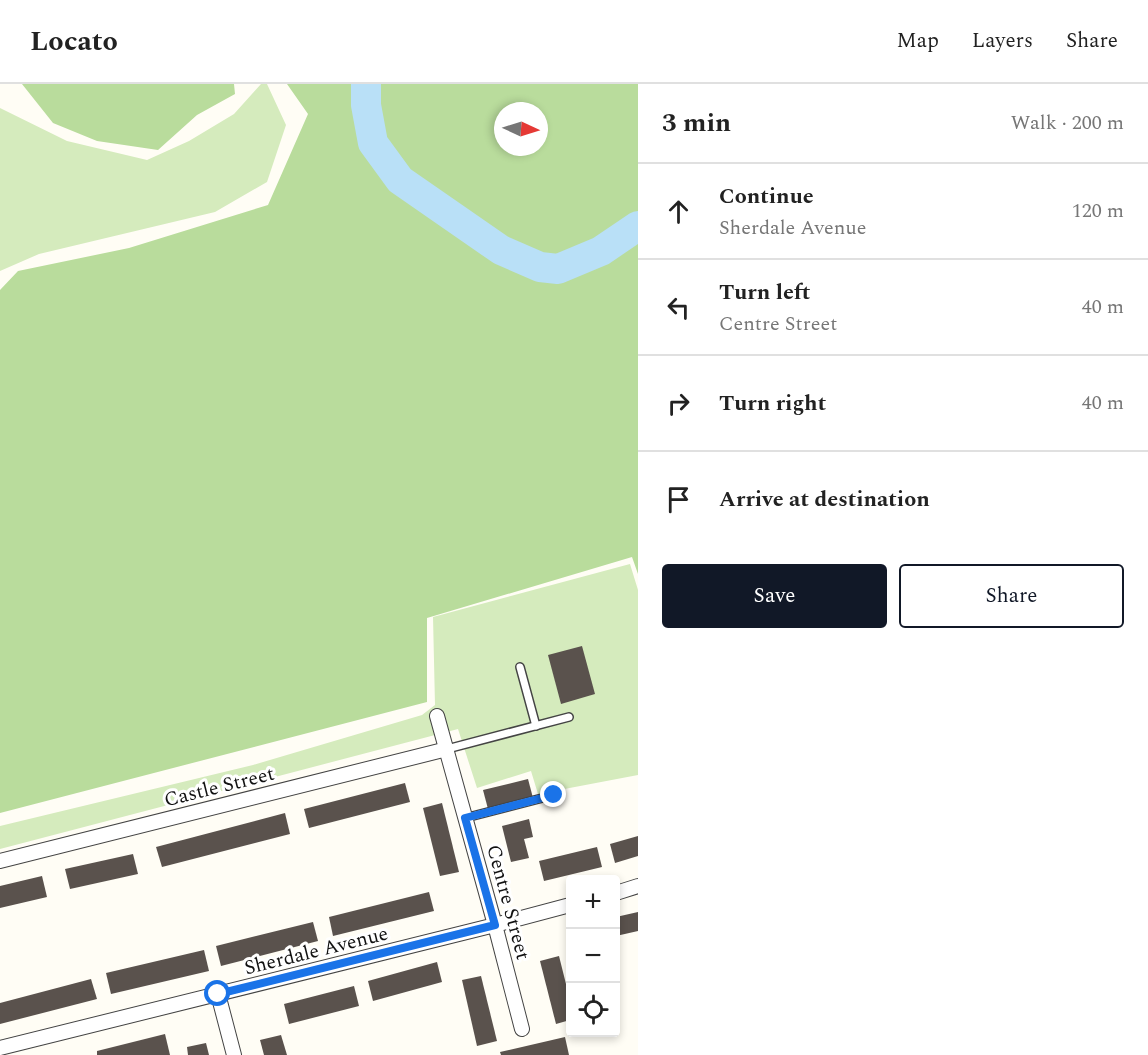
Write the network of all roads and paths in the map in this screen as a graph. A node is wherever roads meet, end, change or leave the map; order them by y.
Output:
1 (520, 667) dead end
2 (437, 716) dead end
3 (569, 717) dead end
4 (536, 726) junction
5 (447, 749) junction
6 (554, 795) dead end
7 (465, 818) junction
8 (0, 861) edge
9 (638, 886) edge
10 (620, 891) edge
11 (566, 906) edge
12 (495, 925) junction
13 (218, 994) junction
14 (522, 1029) dead end
15 (0, 1048) edge
16 (234, 1055) edge

1 - 4 lane
2 - 5 street, Centre Street
3 - 4 lane
4 - 5 lane
5 - 7 street, Centre Street
5 - 8 street, Castle Street
6 - 7 lane
7 - 12 street, Centre Street
9 - 10 street
11 - 12 street, Sherdale Avenue
12 - 13 street, Sherdale Avenue
12 - 14 street, Centre Street
13 - 15 street, Sherdale Avenue
13 - 16 street

